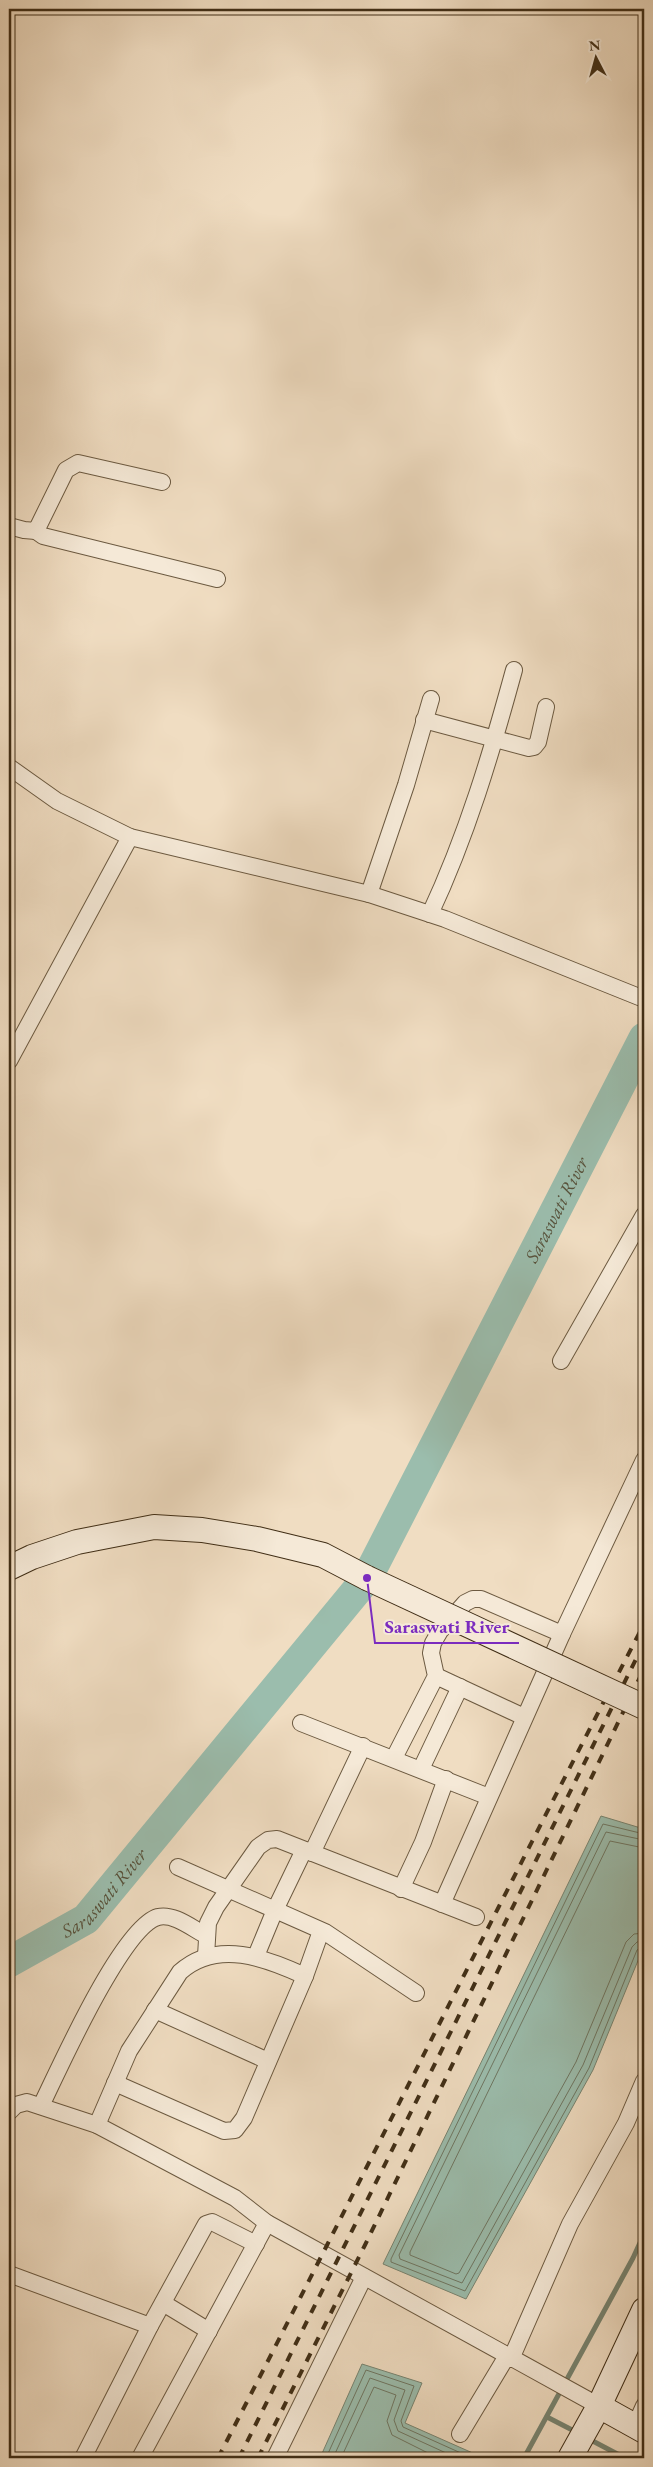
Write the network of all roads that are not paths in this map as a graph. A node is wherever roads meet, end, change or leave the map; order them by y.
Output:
1 (162, 482) dead end
2 (9, 526) edge
3 (36, 531) junction
4 (217, 579) dead end
5 (514, 670) dead end
6 (431, 699) dead end
7 (546, 707) dead end
8 (424, 720) junction
9 (496, 738) junction
10 (9, 767) edge
11 (130, 838) junction
12 (369, 894) junction
13 (430, 914) junction
14 (644, 999) edge
15 (9, 1061) edge
16 (644, 1215) edge
17 (561, 1361) dead end
18 (644, 1460) edge
19 (9, 1568) edge
20 (562, 1634) junction
21 (436, 1676) junction
22 (460, 1687) junction
23 (644, 1706) edge
24 (524, 1717) junction
25 (301, 1723) dead end
26 (363, 1746) junction
27 (394, 1758) junction
28 (421, 1769) junction
29 (446, 1779) junction
30 (489, 1797) junction
31 (308, 1852) junction
32 (178, 1867) dead end
33 (401, 1888) junction
34 (230, 1891) junction
35 (442, 1904) junction
36 (275, 1910) junction
37 (476, 1917) dead end
38 (321, 1931) junction
39 (207, 1936) junction
40 (206, 1956) junction
41 (256, 1956) junction
42 (304, 1976) junction
43 (416, 1993) dead end
44 (155, 2010) junction
45 (268, 2062) junction
46 (644, 2080) edge
47 (115, 2083) junction
48 (11, 2105) edge
49 (41, 2106) junction
50 (97, 2125) junction
51 (267, 2223) junction
52 (256, 2244) junction
53 (9, 2274) edge
54 (364, 2277) junction
55 (163, 2303) junction
56 (644, 2310) edge
57 (150, 2326) junction
58 (209, 2331) junction
59 (509, 2358) junction
60 (599, 2406) junction
61 (641, 2421) edge
62 (460, 2434) dead end
63 (83, 2458) edge
64 (140, 2458) edge
65 (275, 2458) edge
66 (570, 2458) edge

1 - 3 street
2 - 3 street
3 - 4 street
5 - 9 street
6 - 8 street
7 - 9 street
8 - 9 street
8 - 12 street
9 - 13 street
10 - 11 street
11 - 12 street
11 - 15 street
12 - 13 street
13 - 14 street
16 - 17 street
18 - 20 street
19 - 23 street, bridge
20 - 21 street
20 - 24 street
21 - 22 street
21 - 27 street
22 - 24 street
22 - 28 street
24 - 30 street
25 - 26 street
26 - 27 street
26 - 31 street
27 - 28 street
28 - 29 street
29 - 30 street
29 - 33 street
30 - 35 street
31 - 33 street
31 - 34 street
31 - 36 street
32 - 34 street
33 - 35 street
34 - 36 street
34 - 39 street
35 - 37 street
36 - 38 street
36 - 41 street
38 - 42 street
38 - 43 street
39 - 40 street
39 - 49 street
40 - 41 street
40 - 44 street
41 - 42 street
42 - 45 street
44 - 45 street
44 - 47 street
45 - 47 street
46 - 59 street
47 - 50 street
48 - 49 street
49 - 50 street
50 - 51 street
51 - 52 street
51 - 54 street
52 - 55 street
52 - 58 street
53 - 57 street
54 - 59 street
54 - 65 street
55 - 57 street
55 - 58 street
56 - 60 street
57 - 63 street
58 - 64 street
59 - 60 street
59 - 62 street
60 - 61 street
60 - 66 street

